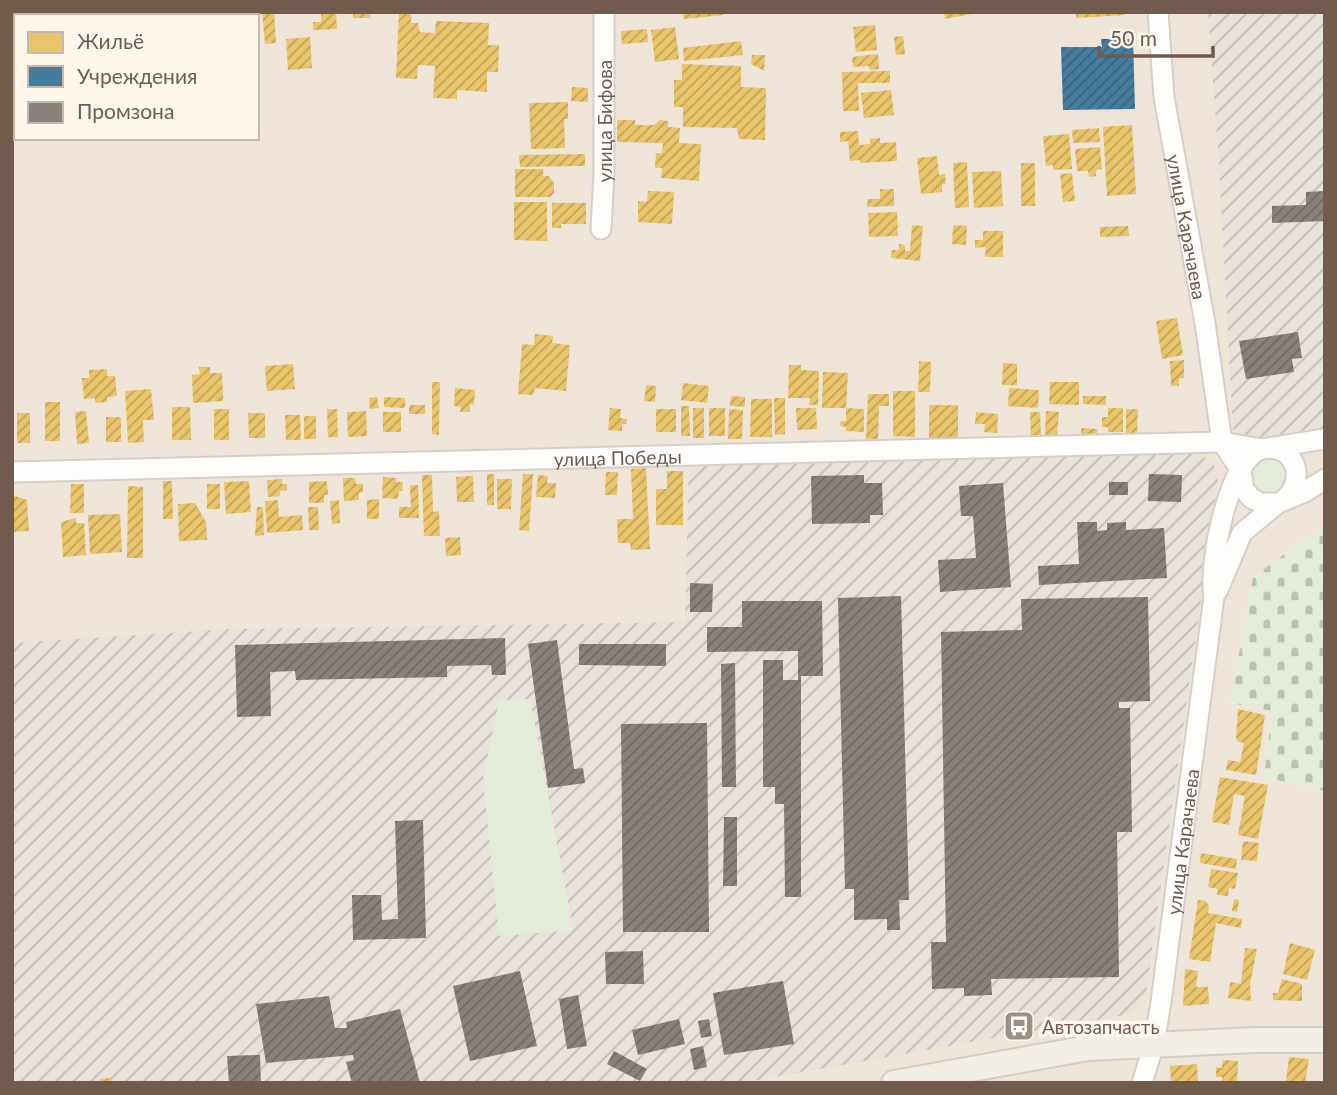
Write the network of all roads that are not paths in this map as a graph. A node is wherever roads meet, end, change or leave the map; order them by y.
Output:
1 (604, 12) edge
2 (1158, 12) edge
3 (601, 229) dead end
4 (1325, 439) edge
5 (1222, 442) junction
6 (1266, 448) junction
7 (1241, 471) junction
8 (12, 472) edge
9 (1325, 479) edge
10 (1282, 501) junction
11 (1214, 597) junction
12 (1325, 1040) edge
13 (1154, 1044) junction
14 (894, 1083) edge
15 (1142, 1083) edge

1 - 3 street, улица Бифова
2 - 5 street, улица Карачаева
4 - 6 street
5 - 6 street, улица Победы
5 - 7 street
5 - 8 street, улица Победы
6 - 7 street
6 - 10 street
7 - 10 street
7 - 11 street
9 - 10 street
10 - 11 street
11 - 13 street, улица Карачаева
12 - 13 main road
13 - 14 main road
13 - 15 street, улица Карачаева

